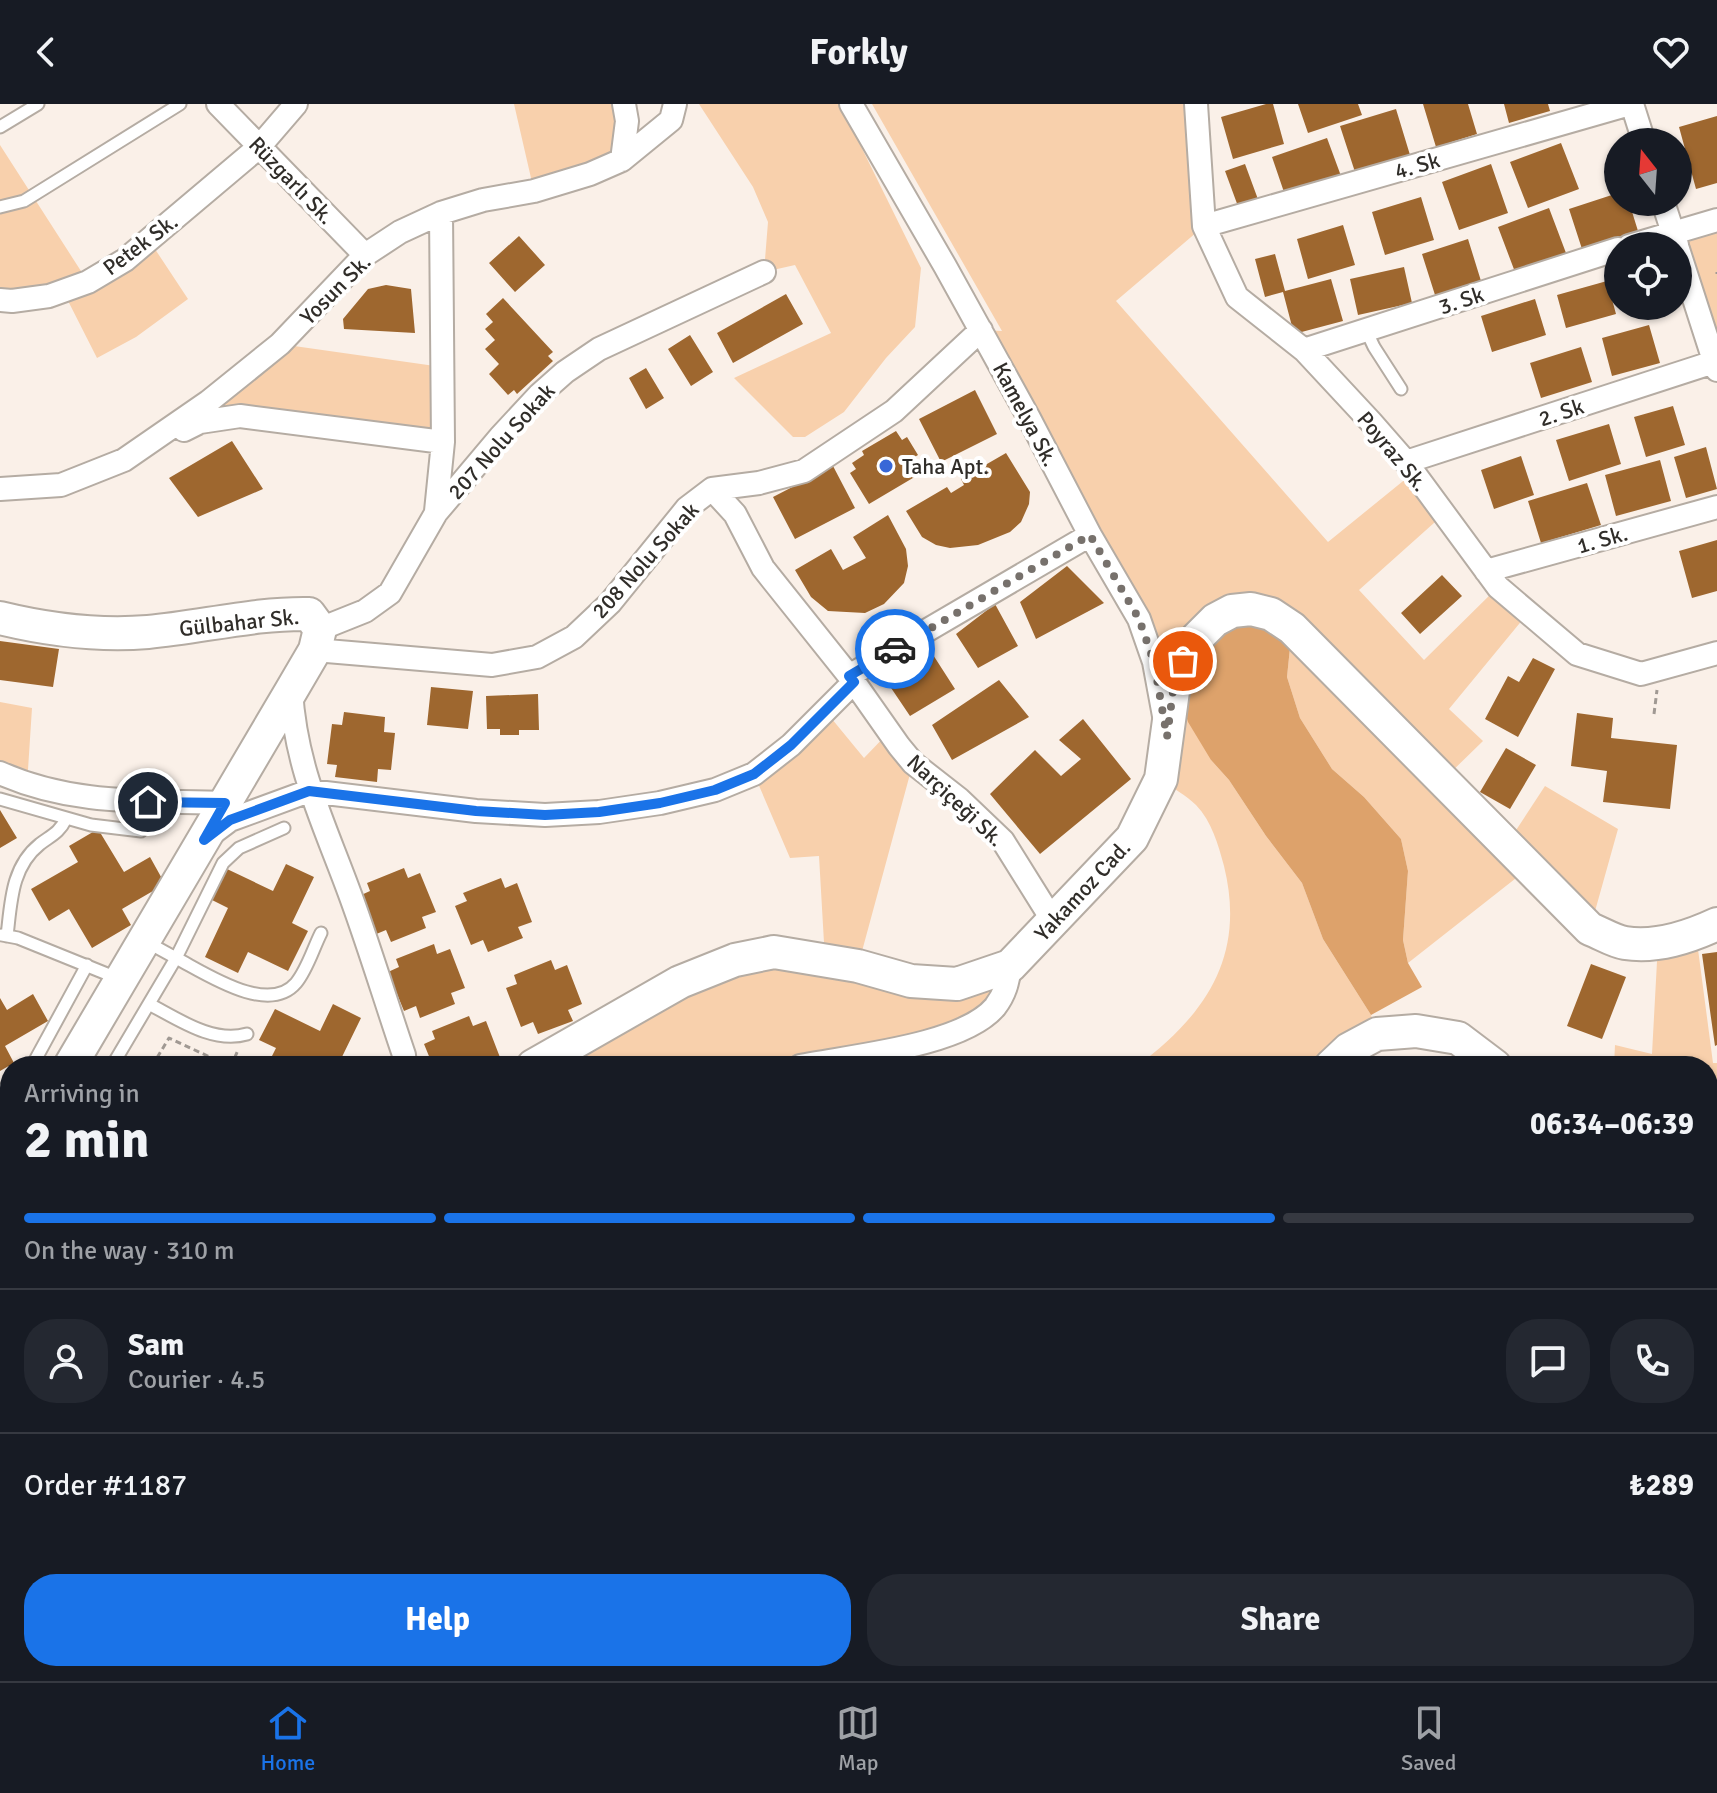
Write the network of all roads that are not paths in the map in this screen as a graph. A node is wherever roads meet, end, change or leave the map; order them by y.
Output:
1 (38, 104) edge
2 (180, 104) edge
3 (218, 104) edge
4 (296, 104) edge
5 (624, 104) edge
6 (675, 104) edge
7 (851, 104) edge
8 (1196, 104) edge
9 (1631, 104) edge
10 (0, 127) edge
11 (1639, 128) edge
12 (259, 147) junction
13 (622, 160) junction
14 (0, 207) edge
15 (441, 213) junction
16 (1717, 220) edge
17 (1204, 226) junction
18 (1692, 233) edge
19 (1604, 254) edge
20 (365, 255) junction
21 (764, 272) dead end
22 (1692, 291) edge
23 (0, 300) edge
24 (981, 330) junction
25 (1366, 330) junction
26 (1304, 350) junction
27 (1716, 365) edge
28 (1401, 389) dead end
29 (443, 442) junction
30 (124, 460) junction
31 (1406, 462) junction
32 (0, 489) edge
33 (712, 489) junction
34 (1717, 507) edge
35 (436, 513) junction
36 (1090, 535) junction
37 (1486, 571) junction
38 (0, 618) edge
39 (318, 640) junction
40 (1717, 653) edge
41 (852, 679) junction
42 (291, 691) junction
43 (1167, 737) junction
44 (0, 773) edge
45 (309, 791) junction
46 (0, 799) edge
47 (212, 803) junction
48 (66, 819) junction
49 (284, 828) dead end
50 (141, 831) dead end
51 (204, 840) junction
52 (1053, 921) junction
53 (1717, 924) edge
54 (321, 933) dead end
55 (4, 936) edge
56 (144, 941) junction
57 (176, 958) junction
58 (87, 965) junction
59 (1010, 966) junction
60 (121, 979) junction
61 (149, 1004) junction
62 (247, 1034) road end
63 (37, 1056) edge
64 (76, 1056) edge
65 (118, 1056) edge
66 (404, 1056) edge
67 (550, 1056) edge
68 (852, 1056) edge
69 (1342, 1056) edge
70 (1482, 1056) edge

1 - 10 lane
2 - 14 lane
3 - 12 street, Rüzgarlı Sk.
4 - 12 street, Petek Sk.
5 - 13 street
6 - 13 street, Yosun Sk.
7 - 24 street, Kamelya Sk.
8 - 17 street, Poyraz Sk.
9 - 11 street
9 - 17 street, 4. Sk
12 - 20 street, Rüzgarlı Sk.
12 - 23 street, Petek Sk.
13 - 15 street, Yosun Sk.
15 - 20 street, Yosun Sk.
15 - 29 street
16 - 18 street
17 - 26 street, Poyraz Sk.
19 - 25 street, 3. Sk
20 - 30 street, Yosun Sk.
21 - 35 street, 207 Nolu Sokak
22 - 27 street
24 - 33 street, 208 Nolu Sokak
24 - 36 street, Kamelya Sk.
25 - 26 street, 3. Sk
25 - 28 lane
26 - 31 street, Poyraz Sk.
27 - 31 street, 2. Sk
29 - 30 street
29 - 35 street
30 - 32 street, Yosun Sk.
31 - 37 street, Poyraz Sk.
33 - 39 street, 208 Nolu Sokak
33 - 41 street, Narçiçeği Sk.
34 - 37 street, 1. Sk.
35 - 39 street, 207 Nolu Sokak
36 - 41 street
36 - 43 street, Kamelya Sk.
37 - 40 street, Poyraz Sk.
38 - 39 street, Gülbahar Sk.
39 - 42 street, Gülbahar Sk.
41 - 45 street
41 - 52 street, Narçiçeği Sk.
42 - 45 street
42 - 47 street, Gülbahar Sk.
43 - 52 street, Yakamoz Cad.
43 - 53 street, Yakamoz Cad.
44 - 47 street
45 - 51 street
45 - 66 street
46 - 48 lane
47 - 51 street, Gülbahar Sk.
48 - 50 lane
48 - 55 lane
49 - 57 lane
51 - 56 street, Gülbahar Sk.
52 - 59 street, Yakamoz Cad.
54 - 57 lane
55 - 58 lane
56 - 57 lane
56 - 60 street, Gülbahar Sk.
57 - 61 lane
58 - 60 lane
58 - 63 lane
59 - 67 street, Yakamoz Cad.
59 - 68 street
60 - 64 street, Gülbahar Sk.
61 - 62 lane
61 - 65 lane
69 - 70 street

